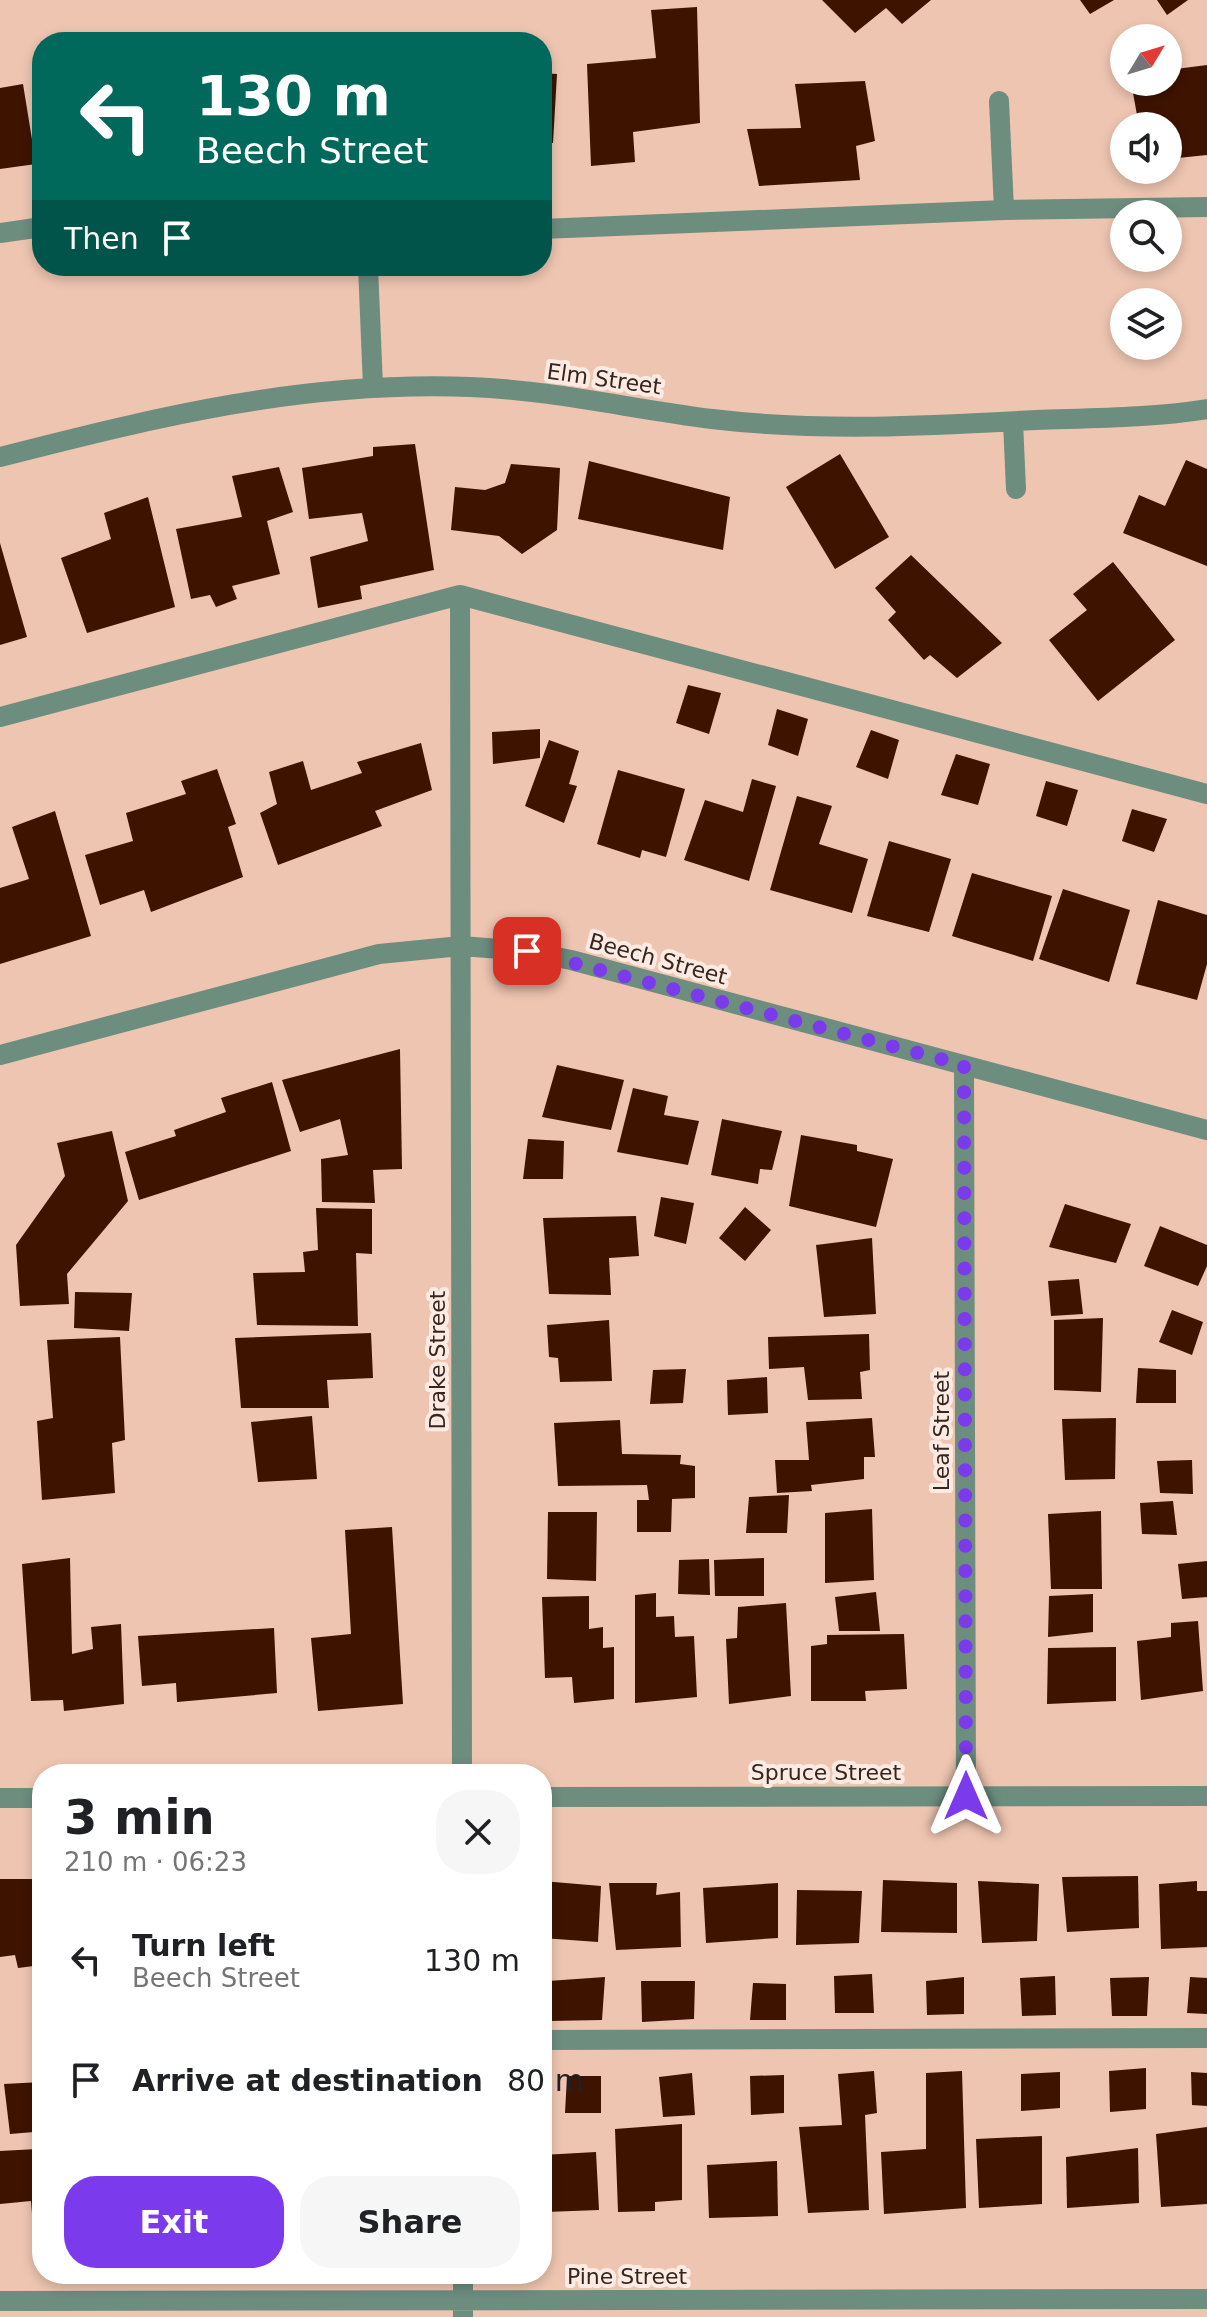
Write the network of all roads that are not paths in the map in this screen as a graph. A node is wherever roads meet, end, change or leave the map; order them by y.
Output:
1 (999, 101) dead end
2 (1207, 207) edge
3 (1004, 210) junction
4 (32, 228) edge
5 (552, 229) edge
6 (0, 233) edge
7 (368, 276) edge
8 (373, 387) junction
9 (1207, 409) edge
10 (1013, 422) junction
11 (0, 457) edge
12 (1016, 489) dead end
13 (460, 595) junction
14 (0, 717) edge
15 (1207, 794) edge
16 (461, 946) junction
17 (0, 1055) edge
18 (964, 1065) junction
19 (1207, 1130) edge
20 (462, 1764) edge
21 (966, 1796) junction
22 (1207, 1796) edge
23 (552, 1797) edge
24 (0, 1798) edge
25 (32, 1798) edge
26 (1207, 2038) edge
27 (552, 2040) edge
28 (463, 2284) edge
29 (1207, 2299) edge
30 (0, 2301) edge
31 (463, 2309) edge

1 - 3 street
2 - 3 street
3 - 5 street
4 - 6 street
7 - 8 street
8 - 10 street, Elm Street
8 - 11 street, Elm Street
9 - 10 street, Elm Street
10 - 12 street
13 - 14 street
13 - 15 street
13 - 16 street, Drake Street
16 - 17 street, Beech Street
16 - 18 street, Beech Street
16 - 20 street, Drake Street
18 - 19 street, Beech Street
18 - 21 street, Leaf Street
21 - 22 street, Spruce Street
21 - 23 street, Spruce Street
24 - 25 street
26 - 27 street
28 - 31 street
29 - 31 street, Pine Street
30 - 31 street, Pine Street

